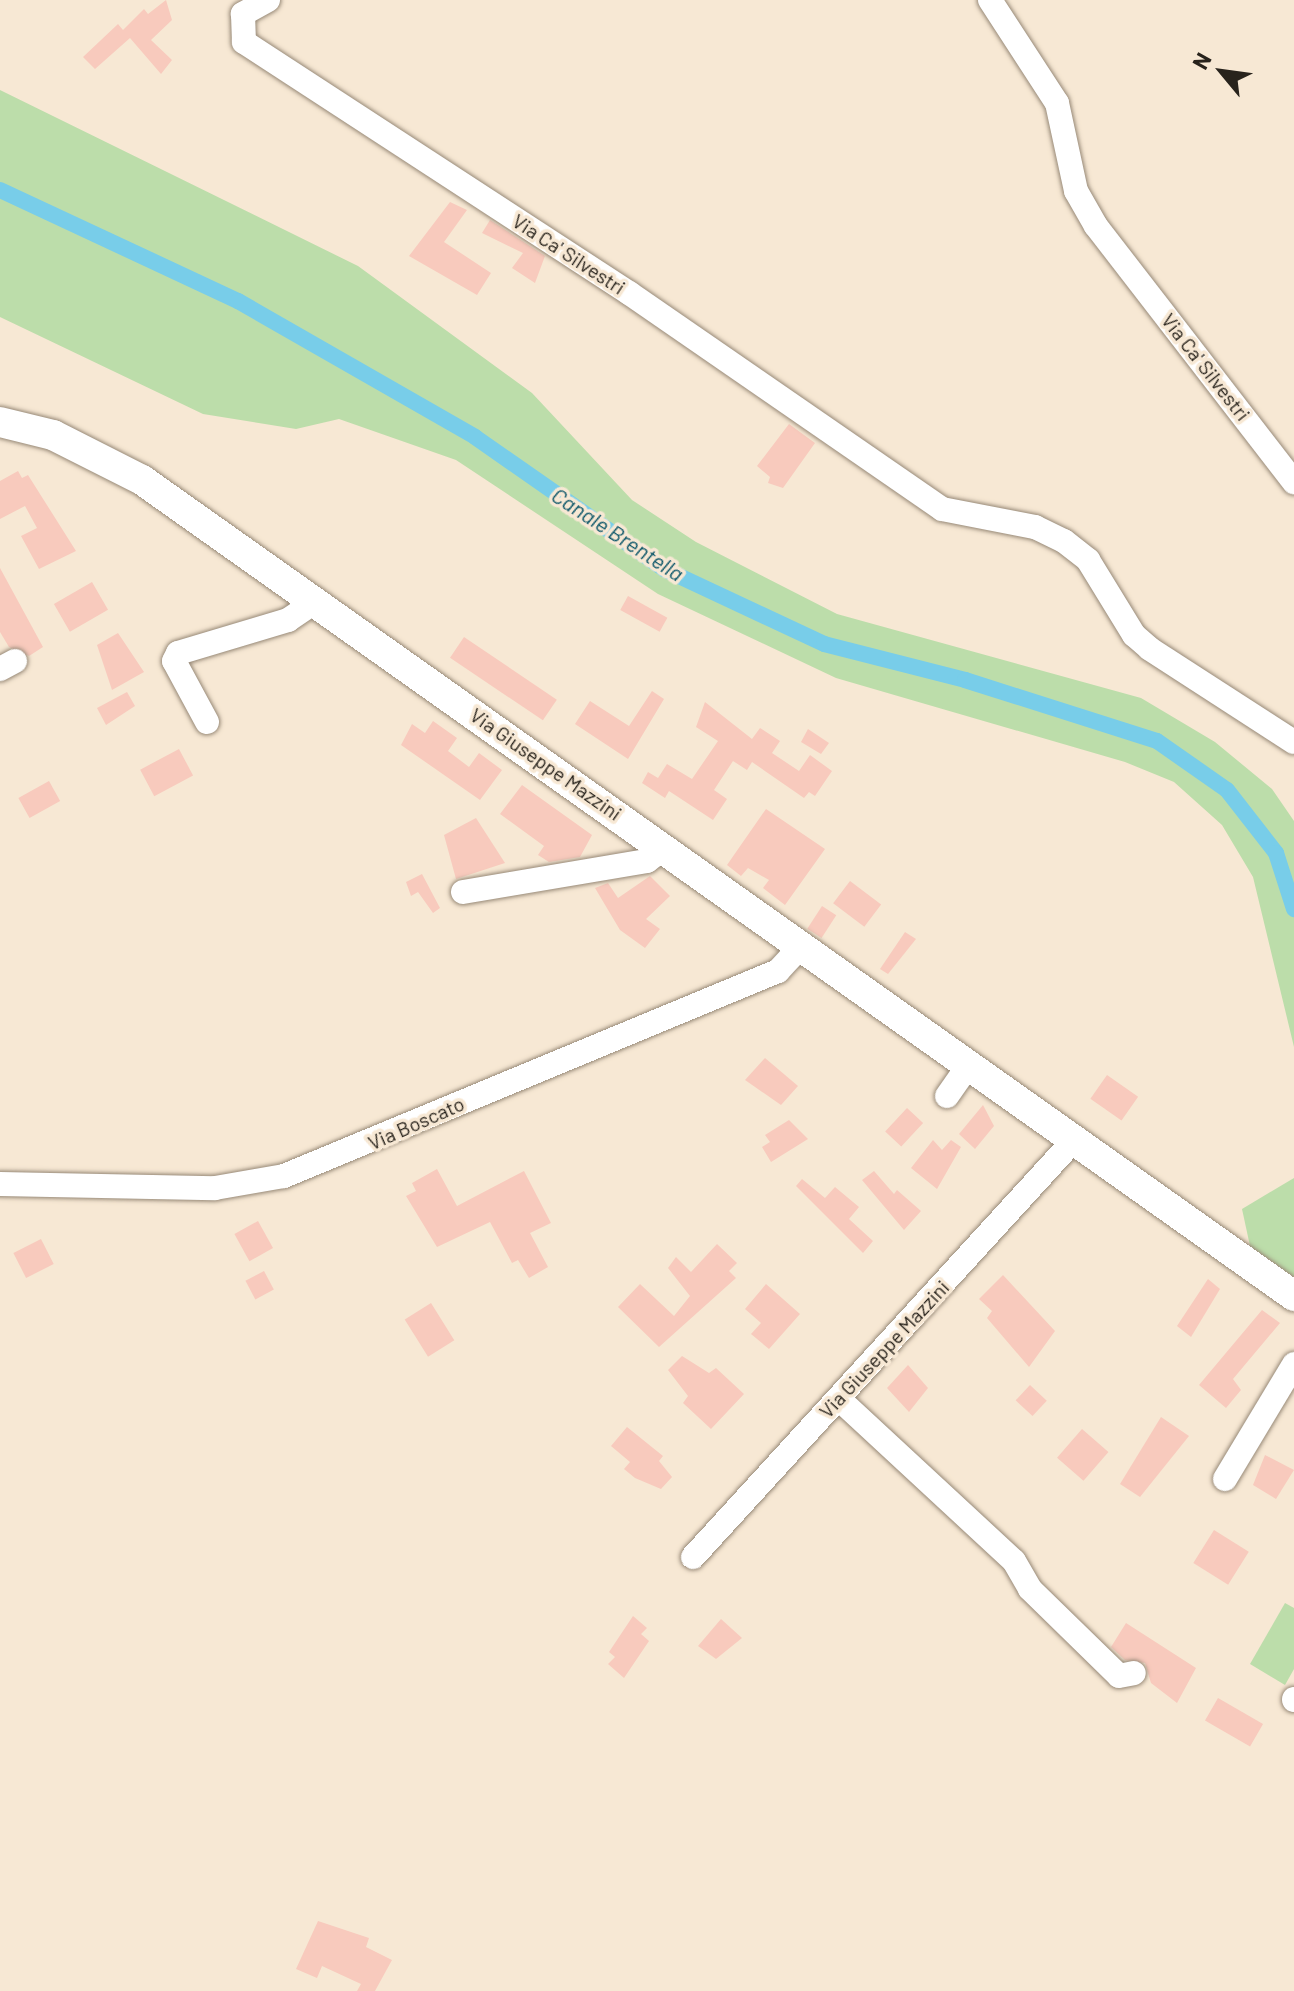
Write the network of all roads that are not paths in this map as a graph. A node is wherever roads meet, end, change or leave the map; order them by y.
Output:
1 (990, 0) edge
2 (252, 3) edge
3 (0, 422) edge
4 (1294, 482) edge
5 (315, 602) junction
6 (207, 722) dead end
7 (1294, 742) edge
8 (664, 848) junction
9 (463, 892) dead end
10 (802, 945) junction
11 (969, 1065) junction
12 (947, 1096) dead end
13 (1074, 1140) junction
14 (0, 1184) edge
15 (1294, 1296) edge
16 (1294, 1364) edge
17 (839, 1399) junction
18 (1225, 1479) dead end
19 (693, 1557) dead end
20 (1134, 1673) dead end

1 - 4 street, Via Ca' Silvestri
2 - 7 street, Via Ca' Silvestri
3 - 5 main road, Via Giuseppe Mazzini
5 - 6 street
5 - 8 main road, Via Giuseppe Mazzini
8 - 9 street
8 - 10 main road, Via Giuseppe Mazzini
10 - 11 main road, Via Giuseppe Mazzini
10 - 14 street, Via Boscato
11 - 12 street
11 - 13 main road, Via Giuseppe Mazzini
13 - 15 main road, Via Giuseppe Mazzini
13 - 17 street, Via Giuseppe Mazzini
16 - 18 street
17 - 19 street, Via Giuseppe Mazzini
17 - 20 street

